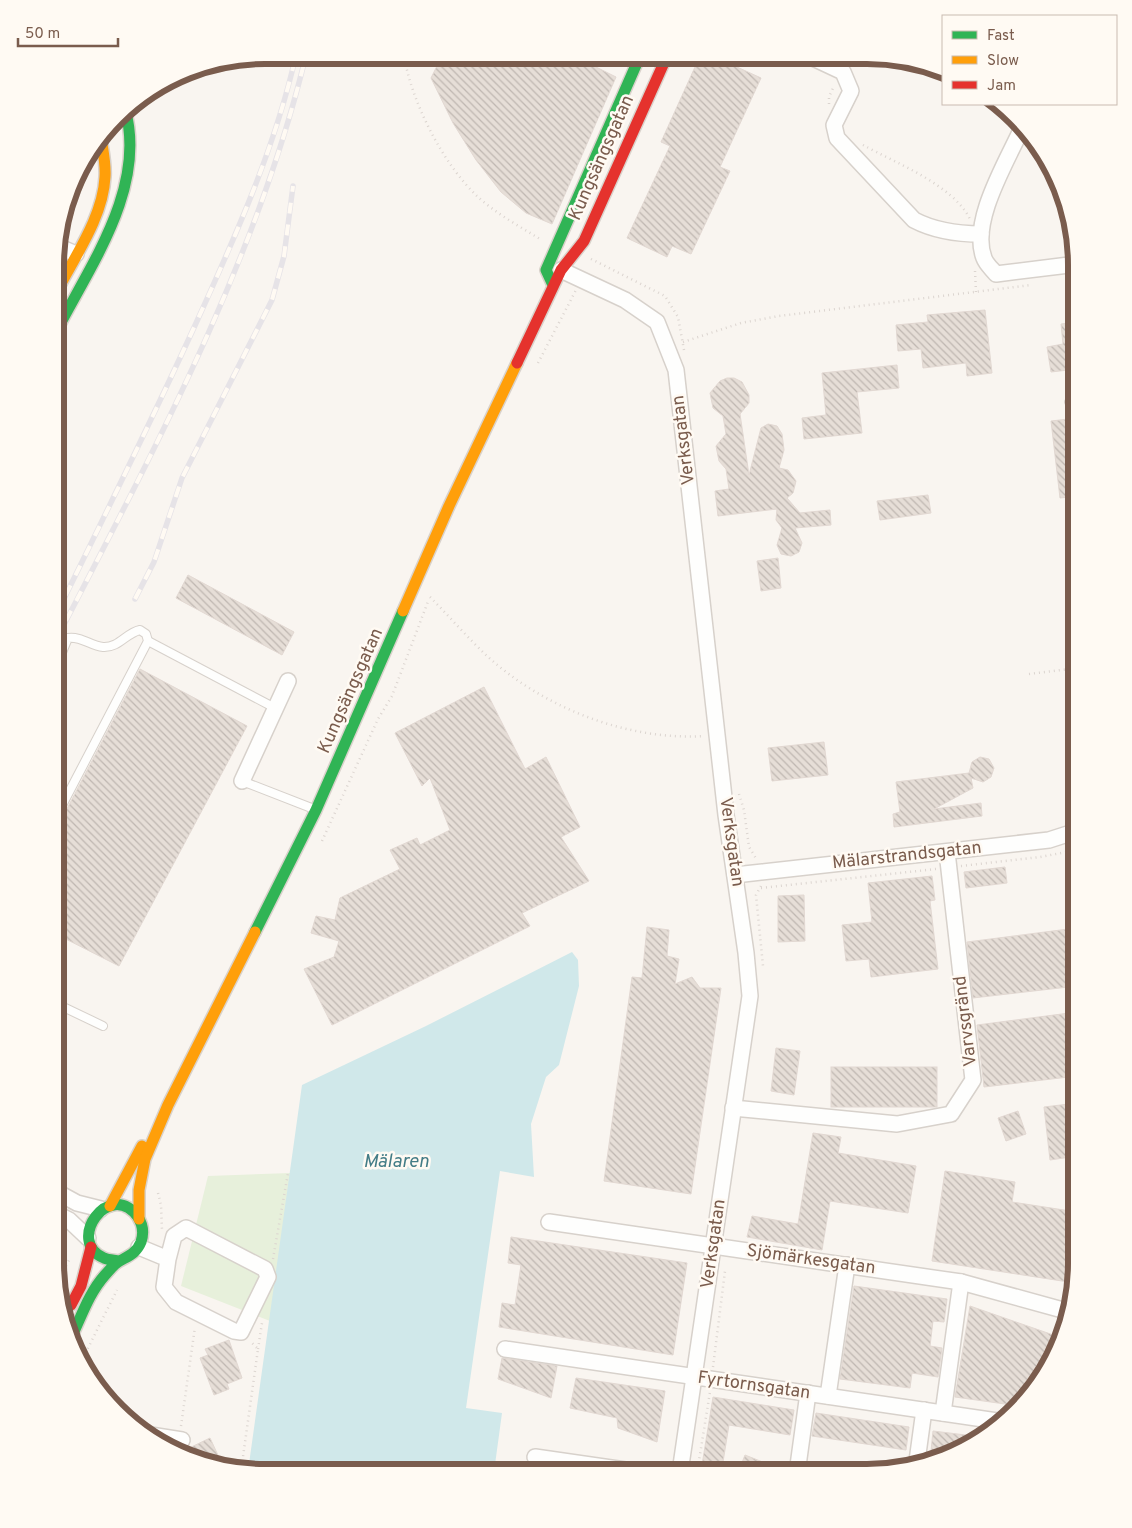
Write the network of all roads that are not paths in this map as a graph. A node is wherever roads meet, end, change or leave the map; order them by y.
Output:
1 (637, 64) edge
2 (662, 64) edge
3 (825, 64) edge
4 (127, 119) edge
5 (117, 129) dead end
6 (130, 132) junction
7 (1019, 134) edge
8 (605, 137) junction
9 (102, 147) edge
10 (976, 234) junction
11 (64, 248) edge
12 (76, 254) junction
13 (92, 261) junction
14 (1068, 265) edge
15 (562, 270) junction
16 (64, 277) edge
17 (554, 286) junction
18 (64, 316) edge
19 (148, 642) junction
20 (64, 648) edge
21 (288, 681) dead end
22 (275, 708) junction
23 (242, 781) joint
24 (64, 802) edge
25 (316, 810) junction
26 (1068, 833) edge
27 (947, 852) junction
28 (735, 875) junction
29 (64, 1007) edge
30 (103, 1026) dead end
31 (168, 1106) junction
32 (733, 1108) junction
33 (64, 1196) edge
34 (106, 1208) junction
35 (64, 1218) edge
36 (139, 1219) junction
37 (549, 1222) dead end
38 (90, 1243) junction
39 (139, 1247) junction
40 (721, 1247) junction
41 (168, 1259) junction
42 (119, 1261) junction
43 (847, 1265) junction
44 (961, 1282) junction
45 (69, 1308) edge
46 (1062, 1310) edge
47 (75, 1330) edge
48 (505, 1349) dead end
49 (694, 1377) junction
50 (808, 1394) junction
51 (828, 1396) junction
52 (924, 1410) junction
53 (942, 1413) junction
54 (993, 1420) edge
55 (159, 1434) edge
56 (181, 1434) road end
57 (535, 1457) dead end
58 (918, 1457) edge
59 (584, 1464) edge
60 (681, 1464) edge
61 (798, 1464) edge

1 - 8 main road, Kungsängsgatan
2 - 15 main road, Kungsängsgatan
3 - 10 street
4 - 6 main road
5 - 6 main road
6 - 13 main road
7 - 10 street
8 - 15 main road, Kungsängsgatan
8 - 17 main road, Kungsängsgatan
9 - 12 main road
10 - 14 street
11 - 12 street
12 - 13 main road
12 - 16 main road
13 - 18 main road
15 - 17 main road, Kungsängsgatan
15 - 28 street, Verksgatan
17 - 25 main road, Kungsängsgatan
19 - 20 lane
19 - 22 lane
19 - 24 lane
21 - 22 street
22 - 23 street
23 - 25 lane
25 - 31 main road, Kungsängsgatan
26 - 27 street, Mälarstrandsgatan
27 - 28 street, Mälarstrandsgatan
27 - 32 street, Varvsgränd
28 - 32 street, Verksgatan
29 - 30 lane
31 - 34 main road, Kungsängsgatan
31 - 36 main road, Kungsängsgatan
32 - 40 street, Verksgatan
33 - 34 street
34 - 36 main road
34 - 38 main road
35 - 38 street
36 - 39 main road
37 - 40 street, Sjömärkesgatan
38 - 42 main road
38 - 45 main road
39 - 41 street
39 - 42 main road
40 - 43 street, Sjömärkesgatan
40 - 49 street, Verksgatan
41 - 41 street
42 - 47 main road
43 - 44 street, Sjömärkesgatan
43 - 51 street
44 - 46 street, Sjömärkesgatan
44 - 53 street
48 - 49 street, Fyrtornsgatan
49 - 50 street, Fyrtornsgatan
49 - 60 street, Verksgatan
50 - 51 street, Fyrtornsgatan
50 - 61 street
51 - 52 street, Fyrtornsgatan
52 - 53 street, Fyrtornsgatan
52 - 58 street
53 - 54 street, Fyrtornsgatan
55 - 56 street
57 - 59 street

